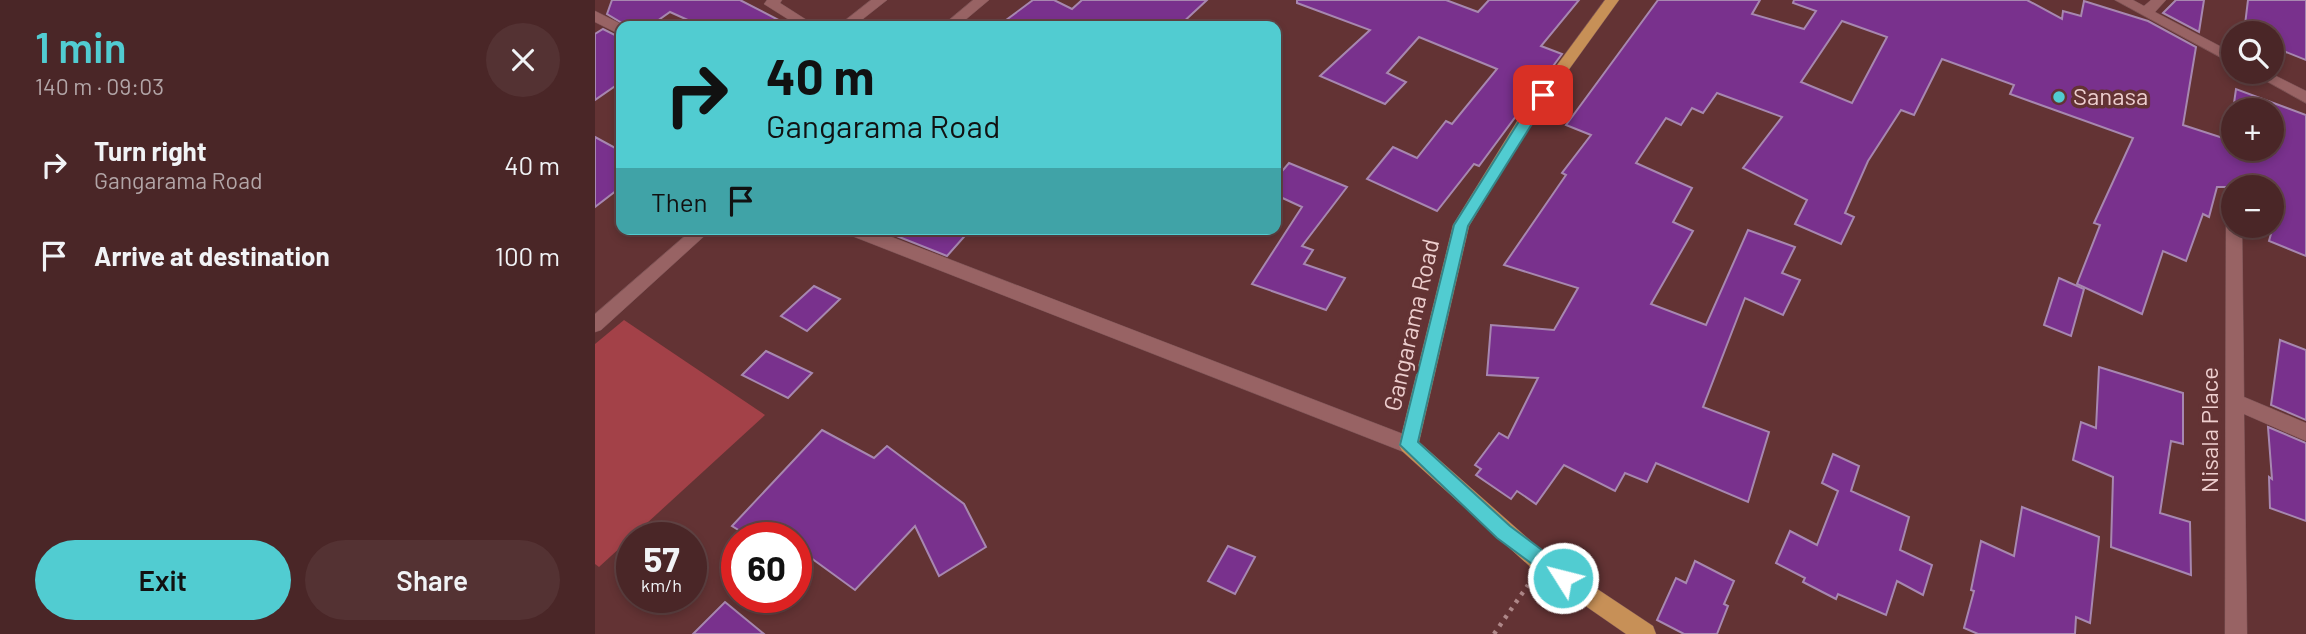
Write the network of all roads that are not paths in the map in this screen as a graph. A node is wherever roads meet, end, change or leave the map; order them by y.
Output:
1 (775, 0) edge
2 (880, 0) edge
3 (982, 0) edge
4 (1612, 0) edge
5 (2122, 0) edge
6 (2159, 0) edge
7 (2146, 12) junction
8 (595, 16) edge
9 (800, 21) edge
10 (852, 21) edge
11 (955, 21) edge
12 (616, 27) edge
13 (2221, 53) edge
14 (2280, 84) edge
15 (2306, 98) edge
16 (697, 235) edge
17 (868, 235) edge
18 (2234, 238) edge
19 (595, 325) edge
20 (2234, 401) junction
21 (2306, 432) edge
22 (1409, 445) junction
23 (1645, 634) edge
24 (2236, 634) edge

1 - 9 street
2 - 10 street
3 - 11 street
4 - 22 main road, Gangarama Road
5 - 7 street
6 - 7 street
7 - 13 street
8 - 12 street
14 - 15 street
16 - 19 street
17 - 22 street
18 - 20 street, Nisala Place
20 - 21 street
20 - 24 street, Nisala Place
22 - 23 main road, Gangarama Road

